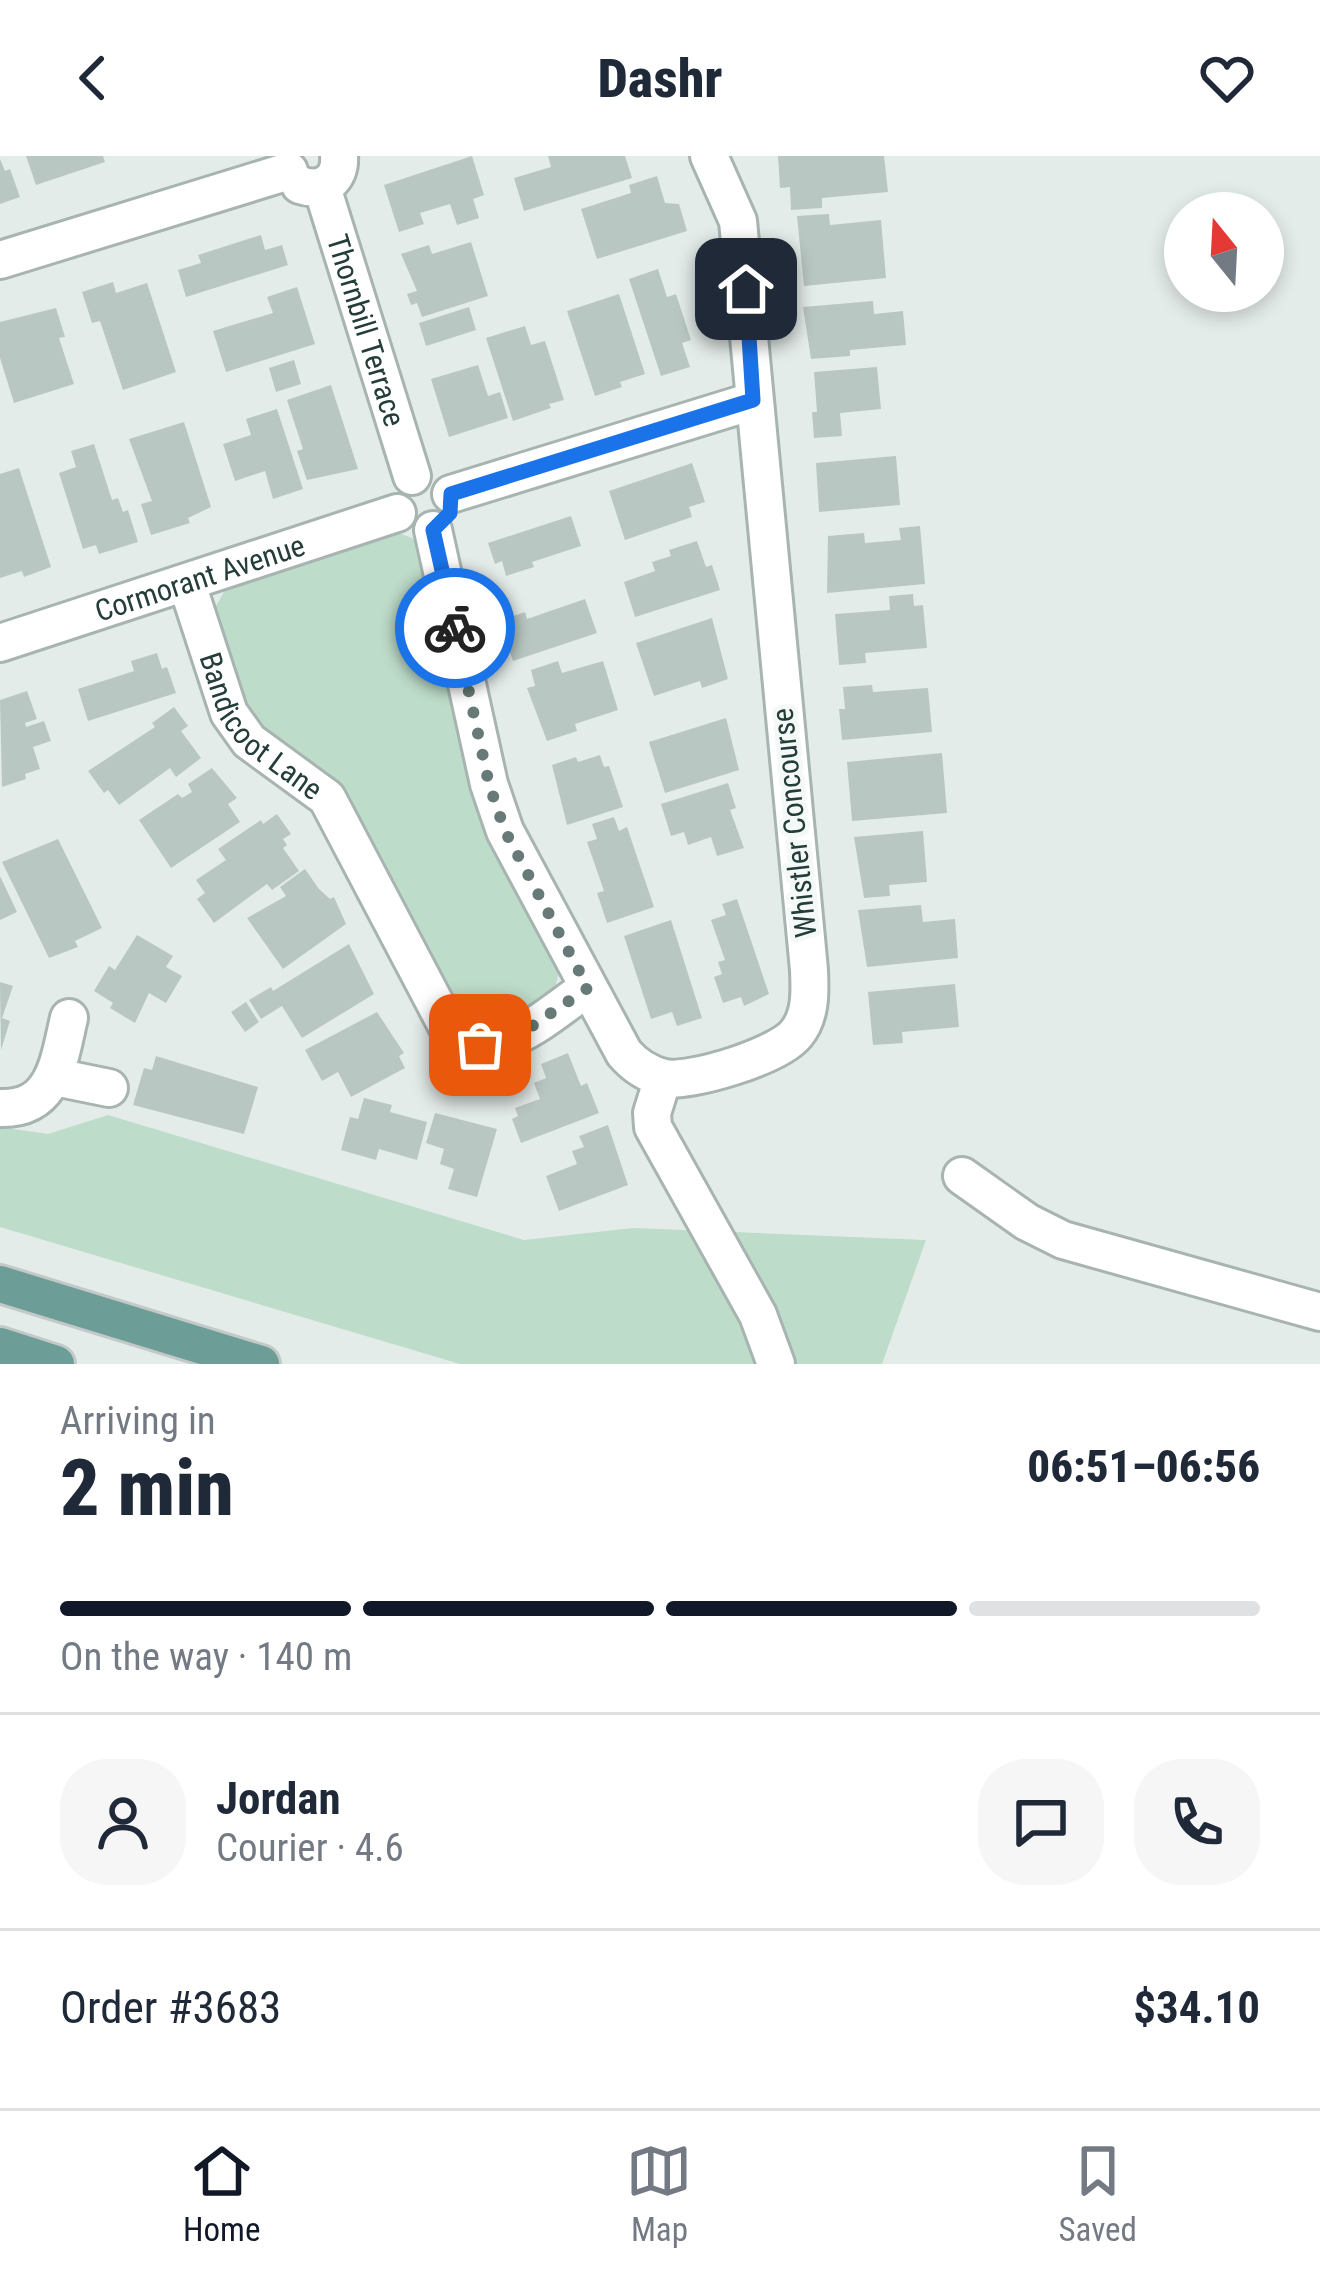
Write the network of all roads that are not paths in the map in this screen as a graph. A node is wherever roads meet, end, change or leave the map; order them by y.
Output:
1 (709, 156) edge
2 (288, 163) edge
3 (336, 164) edge
4 (0, 260) edge
5 (753, 400) junction
6 (412, 476) junction
7 (451, 494) junction
8 (397, 514) junction
9 (433, 530) junction
10 (187, 584) junction
11 (0, 643) edge
12 (588, 988) junction
13 (69, 1018) dead end
14 (55, 1077) junction
15 (663, 1078) junction
16 (110, 1088) dead end
17 (0, 1108) edge
18 (962, 1176) dead end
19 (0, 1283) edge
20 (1320, 1312) edge
21 (0, 1346) edge
22 (56, 1364) edge
23 (261, 1364) edge
24 (776, 1364) edge

1 - 5 street, Whistler Concourse
2 - 3 street
2 - 4 street
3 - 6 street, Thornbill Terrace
5 - 7 street
5 - 15 street, Whistler Concourse
6 - 7 street
6 - 8 street
7 - 9 street
8 - 9 street
8 - 10 street, Cormorant Avenue
9 - 12 street
10 - 11 street, Cormorant Avenue
10 - 12 street, Bandicoot Lane
12 - 15 street
13 - 14 street
14 - 16 street
14 - 17 street
15 - 24 street
18 - 20 street
19 - 23 main road
21 - 22 main road

